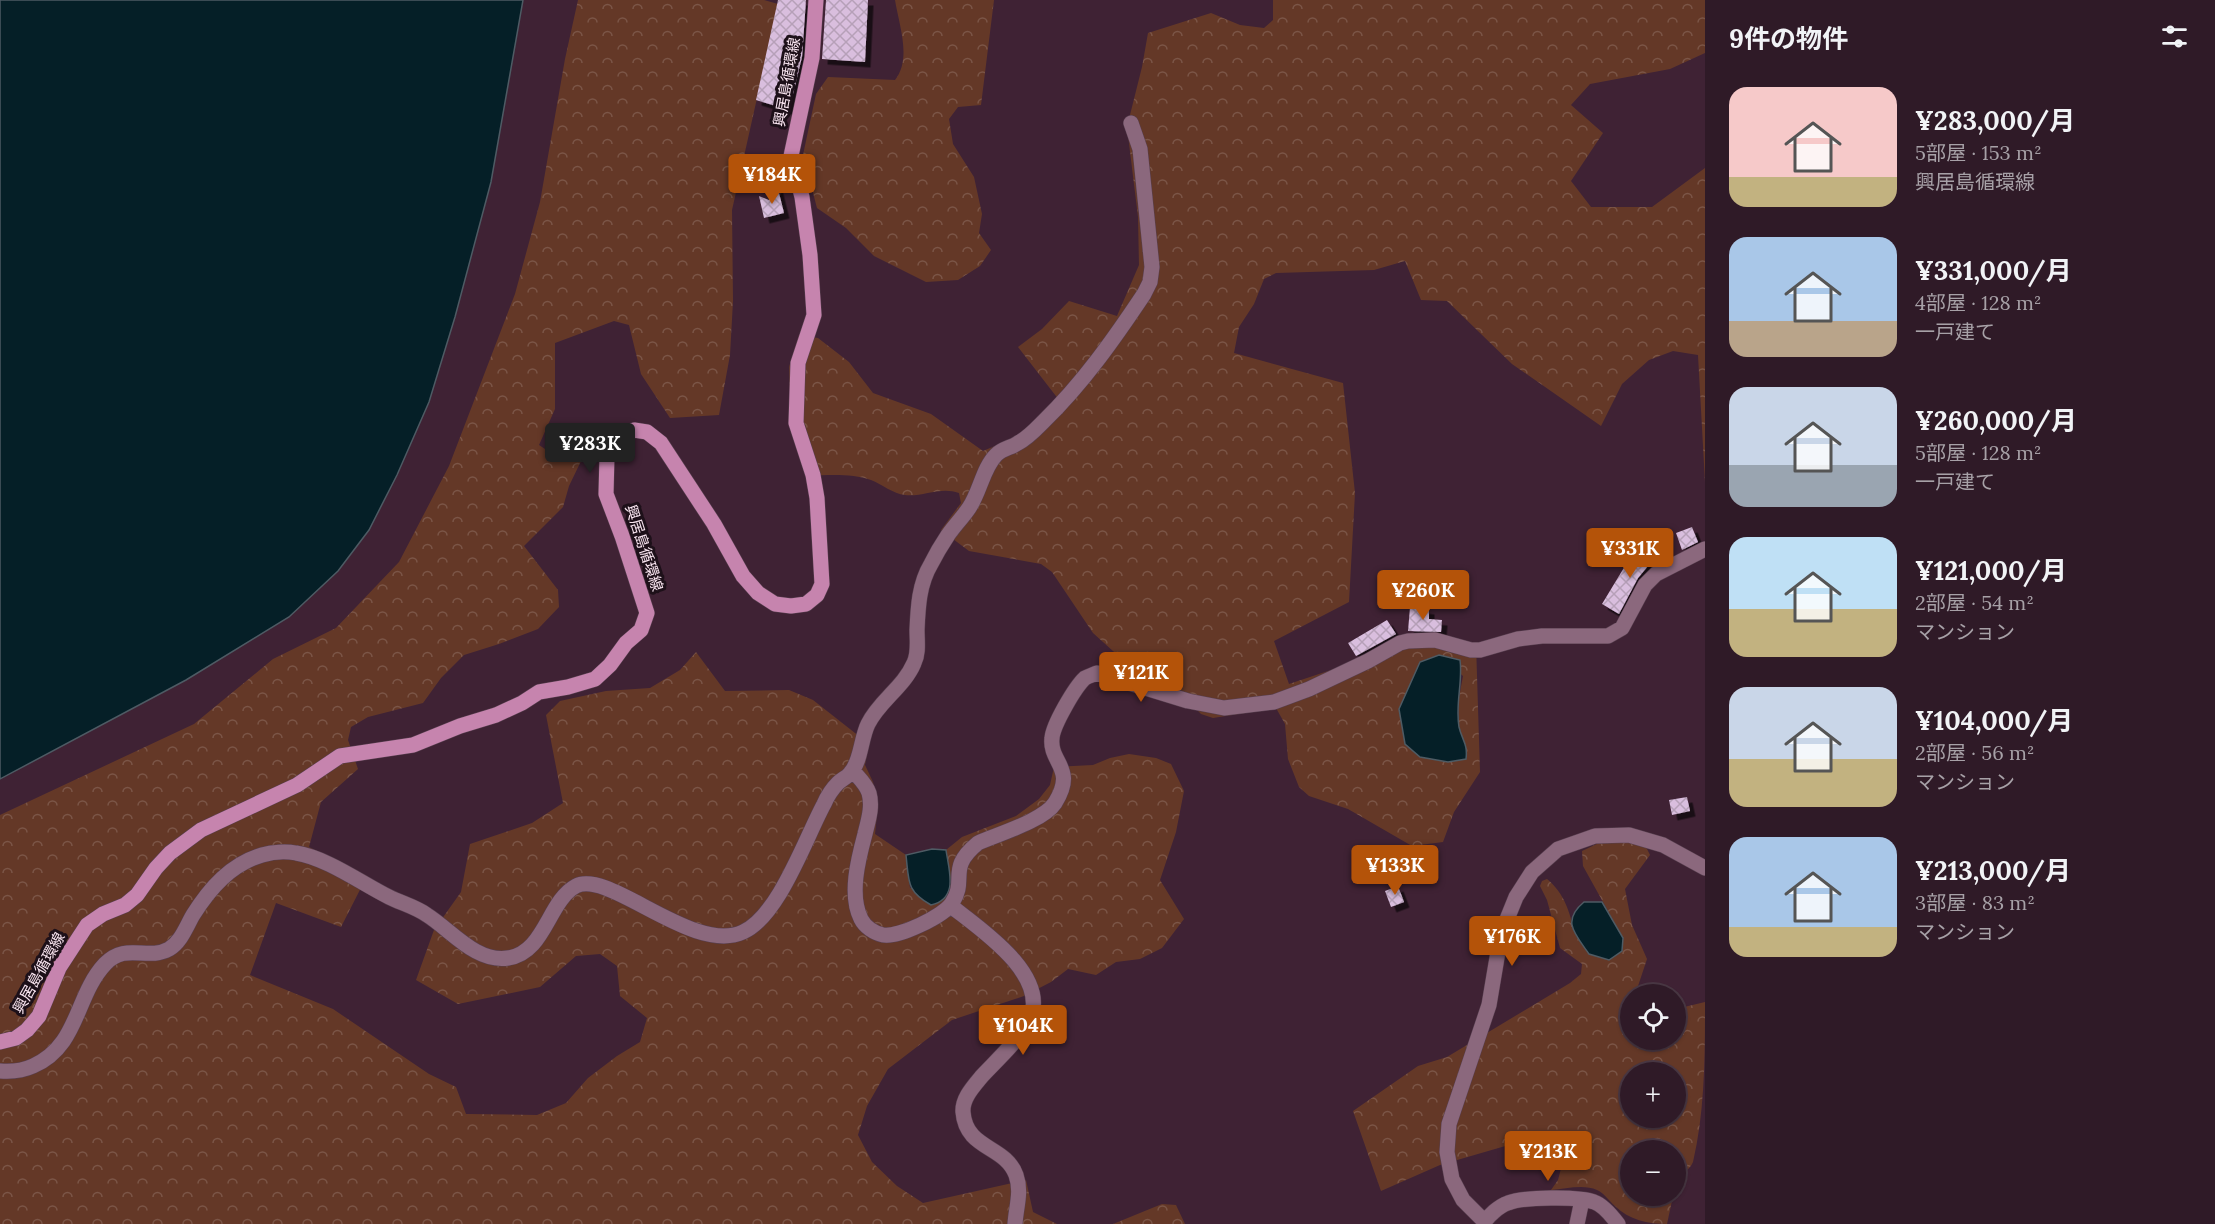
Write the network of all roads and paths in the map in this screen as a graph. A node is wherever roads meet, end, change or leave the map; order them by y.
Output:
1 (816, 0) edge
2 (1131, 123) dead end
3 (1705, 549) edge
4 (853, 771) junction
5 (1705, 868) edge
6 (951, 906) junction
7 (0, 1042) edge
8 (0, 1071) edge
9 (1582, 1200) junction
10 (1484, 1223) edge
11 (1015, 1224) edge
12 (1577, 1224) edge
13 (1618, 1224) edge

1 - 7 main road, 興居島循環線
2 - 4 street
3 - 6 street
4 - 6 street
4 - 8 street
5 - 10 street
6 - 11 street
9 - 10 street
9 - 12 street
9 - 13 street

